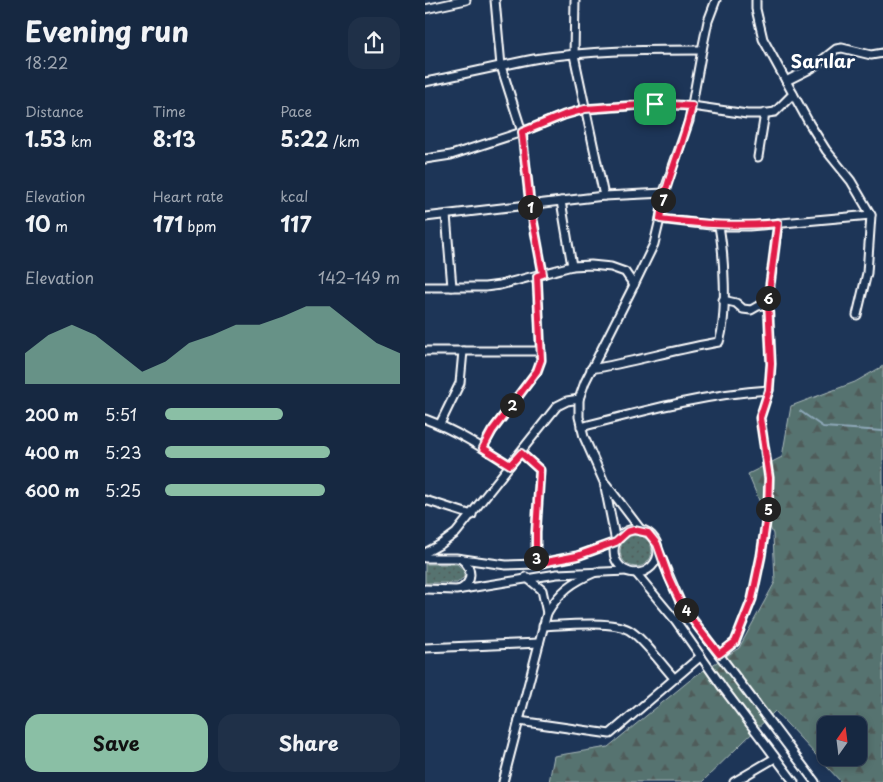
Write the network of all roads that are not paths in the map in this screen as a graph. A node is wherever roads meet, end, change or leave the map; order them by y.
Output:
1 (466, 0) edge
2 (495, 0) edge
3 (575, 0) edge
4 (716, 0) edge
5 (756, 0) edge
6 (425, 9) edge
7 (702, 50) junction
8 (883, 53) edge
9 (574, 55) junction
10 (501, 66) junction
11 (425, 82) edge
12 (786, 82) junction
13 (793, 94) junction
14 (692, 106) junction
15 (585, 109) junction
16 (765, 113) junction
17 (522, 132) junction
18 (758, 157) dead end
19 (425, 159) edge
20 (665, 193) junction
21 (604, 196) junction
22 (561, 201) junction
23 (530, 204) junction
24 (446, 215) junction
25 (871, 215) junction
26 (425, 217) edge
27 (660, 219) junction
28 (778, 223) junction
29 (719, 226) junction
30 (572, 266) junction
31 (540, 275) junction
32 (635, 285) junction
33 (425, 287) edge
34 (452, 287) junction
35 (723, 300) junction
36 (768, 304) junction
37 (857, 314) dead end
38 (425, 351) edge
39 (463, 351) junction
40 (541, 351) junction
41 (591, 369) junction
42 (769, 390) junction
43 (579, 399) junction
44 (425, 419) edge
45 (440, 424) junction
46 (581, 427) junction
47 (483, 448) junction
48 (521, 453) junction
49 (510, 465) junction
50 (604, 482) junction
51 (425, 500) edge
52 (472, 515) junction
53 (641, 530) junction
54 (616, 542) junction
55 (658, 550) junction
56 (425, 553) edge
57 (425, 558) edge
58 (456, 558) junction
59 (536, 564) junction
60 (627, 571) junction
61 (596, 572) junction
62 (636, 573) junction
63 (527, 577) junction
64 (425, 590) edge
65 (456, 590) junction
66 (547, 613) junction
67 (543, 626) junction
68 (539, 643) junction
69 (425, 648) edge
70 (719, 654) junction
71 (701, 656) junction
72 (674, 678) junction
73 (519, 722) junction
74 (775, 758) junction
75 (503, 782) edge
76 (734, 782) edge
77 (794, 782) edge
78 (815, 782) edge

1 - 6 street
2 - 10 street
3 - 9 street
4 - 7 street
5 - 12 street
7 - 9 street
7 - 14 street
8 - 12 street
9 - 10 street
9 - 15 street
10 - 11 street
10 - 17 street
12 - 13 street
13 - 16 street
13 - 25 street
14 - 15 street
14 - 16 street
14 - 20 street
15 - 17 street
15 - 21 street
16 - 18 street
17 - 19 street
17 - 23 street
20 - 21 street
20 - 27 street
21 - 22 street
22 - 23 street
22 - 30 street
23 - 24 street
23 - 31 street
24 - 26 street
24 - 34 street
25 - 28 street
25 - 37 street
27 - 29 street
27 - 32 street
28 - 29 street
28 - 36 street
29 - 35 street
30 - 31 street
30 - 32 street
31 - 34 street
31 - 40 street
32 - 41 street
33 - 34 street
35 - 36 street
35 - 41 street
36 - 42 street
38 - 39 street
39 - 40 street
39 - 45 street
40 - 47 street
41 - 43 street
42 - 46 street
42 - 70 street
43 - 46 street
43 - 48 street
44 - 45 street
45 - 47 street
46 - 50 street
47 - 49 street
48 - 49 street
48 - 59 street
49 - 52 street
50 - 53 street
50 - 54 street
51 - 52 street
52 - 56 street
53 - 54 street
53 - 55 street
54 - 59 street
54 - 60 street
55 - 62 street
55 - 70 street
57 - 58 street
58 - 59 street
58 - 65 street
60 - 61 street
60 - 62 street
61 - 63 street
61 - 66 street
62 - 71 street
63 - 65 street
63 - 66 street
64 - 65 street
66 - 67 street
67 - 68 street
67 - 72 street
68 - 69 street
68 - 73 street
70 - 78 street
71 - 72 street
71 - 74 street
72 - 73 street
73 - 75 street
74 - 76 street
74 - 77 street

